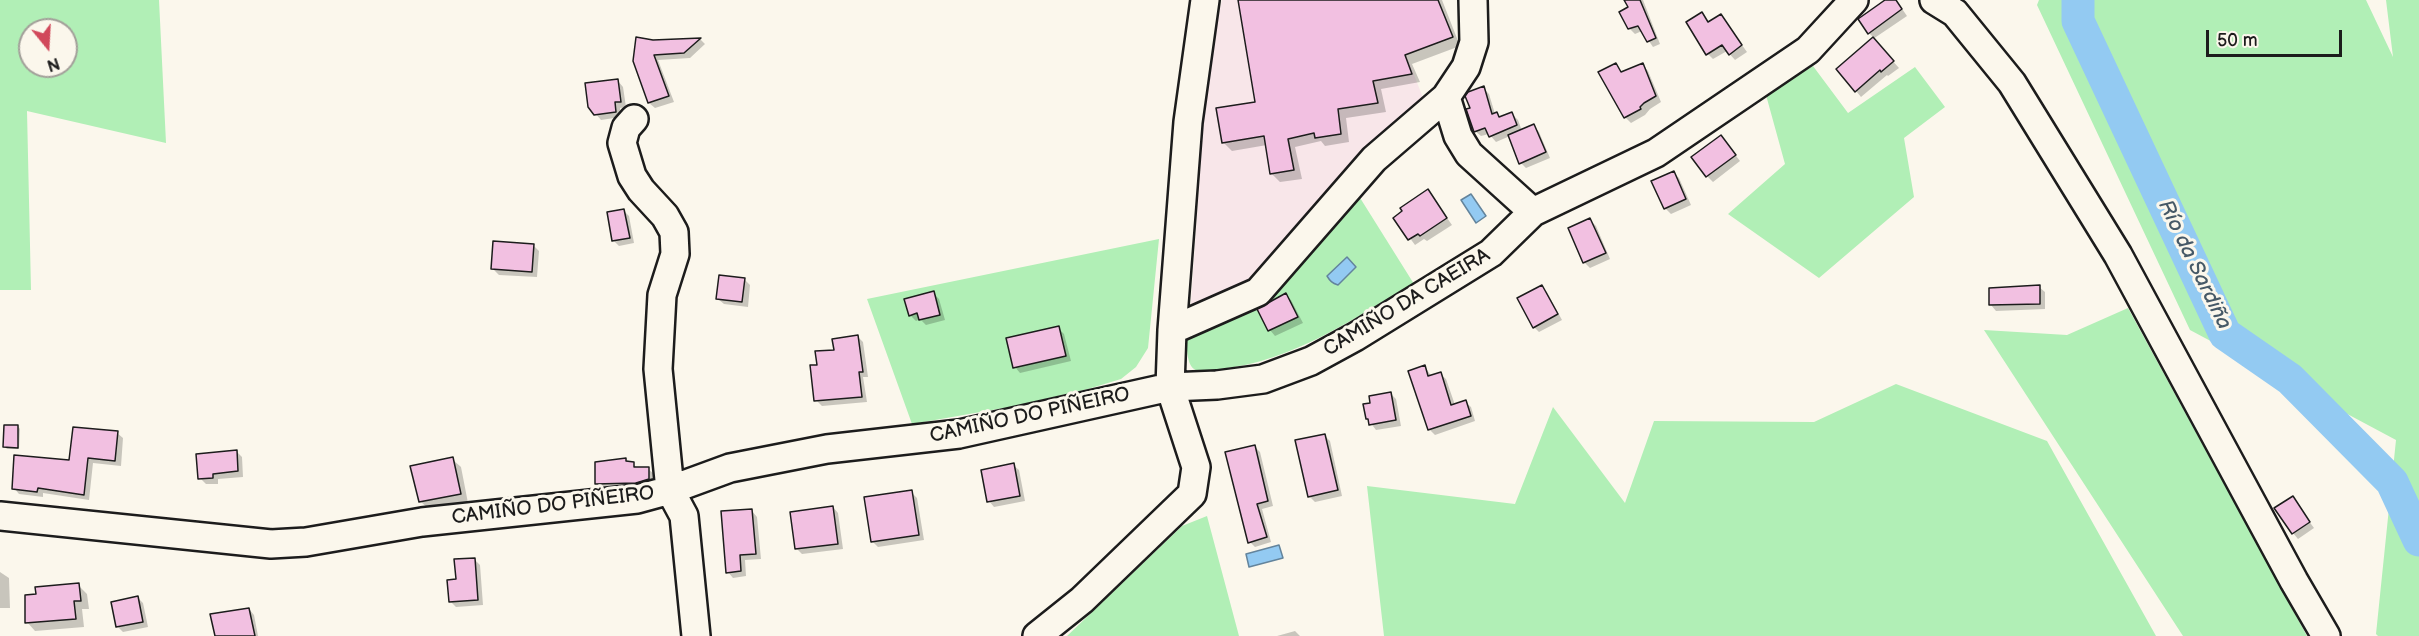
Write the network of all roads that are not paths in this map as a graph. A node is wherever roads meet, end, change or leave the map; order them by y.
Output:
1 (1205, 0) edge
2 (1473, 0) edge
3 (1854, 0) edge
4 (1934, 0) edge
5 (1446, 97) junction
6 (634, 119) dead end
7 (1533, 212) junction
8 (1172, 330) junction
9 (1170, 387) junction
10 (670, 490) junction
11 (0, 516) edge
12 (696, 636) edge
13 (1037, 636) edge
14 (2326, 636) edge

1 - 8 street
2 - 5 street
3 - 7 street, CAMIÑO DA CAEIRA
4 - 14 street
5 - 7 street
5 - 8 street
6 - 10 street
7 - 9 street, CAMIÑO DA CAEIRA
8 - 9 street
9 - 10 street, CAMIÑO DO PIÑEIRO
9 - 13 street
10 - 11 street, CAMIÑO DO PIÑEIRO
10 - 12 street

